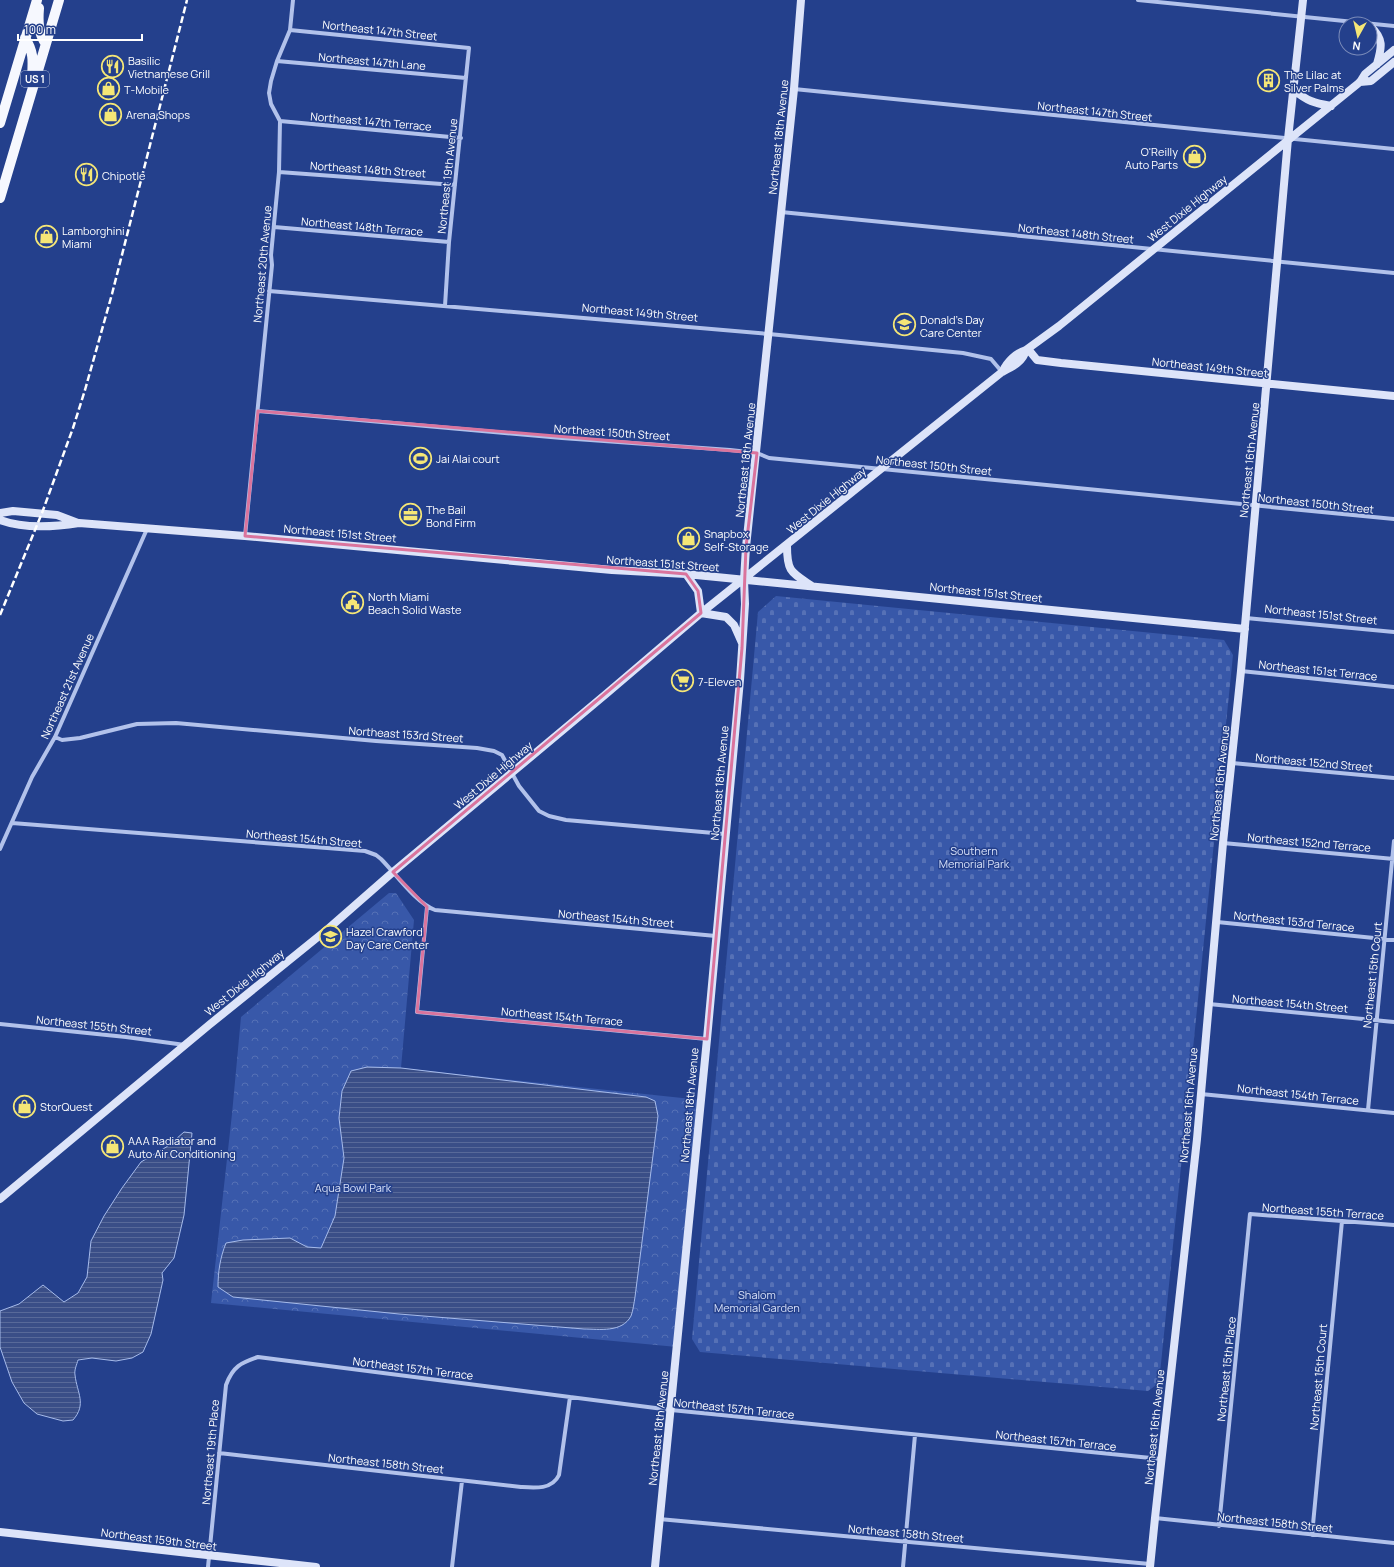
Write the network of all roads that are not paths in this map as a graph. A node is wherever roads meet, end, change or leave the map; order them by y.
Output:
1 (38, 0) edge
2 (59, 0) edge
3 (294, 0) edge
4 (801, 0) edge
5 (1138, 0) edge
6 (1303, 0) edge
7 (1302, 16) junction
8 (1338, 20) edge
9 (1378, 25) edge
10 (1394, 26) edge
11 (290, 30) junction
12 (1378, 36) edge
13 (26, 38) junction
14 (46, 44) junction
15 (469, 48) joint
16 (1394, 50) edge
17 (277, 61) junction
18 (1394, 62) edge
19 (1377, 65) junction
20 (466, 78) junction
21 (1360, 82) junction
22 (794, 89) junction
23 (1294, 90) junction
24 (32, 91) junction
25 (1331, 106) junction
26 (280, 121) junction
27 (0, 123) edge
28 (461, 138) junction
29 (1288, 139) junction
30 (1394, 149) edge
31 (279, 172) junction
32 (455, 185) junction
33 (0, 198) edge
34 (781, 212) junction
35 (274, 227) junction
36 (449, 242) junction
37 (1152, 250) junction
38 (1278, 262) junction
39 (1394, 273) edge
40 (269, 291) junction
41 (445, 306) junction
42 (768, 334) junction
43 (1027, 350) junction
44 (1002, 371) junction
45 (1267, 384) junction
46 (1394, 396) edge
47 (258, 411) junction
48 (757, 453) junction
49 (881, 469) junction
50 (1255, 506) junction
51 (0, 513) edge
52 (0, 520) edge
53 (1394, 520) edge
54 (79, 523) junction
55 (147, 529) junction
56 (245, 536) junction
57 (787, 546) junction
58 (686, 574) junction
59 (744, 580) junction
60 (813, 586) junction
61 (701, 613) junction
62 (1246, 618) junction
63 (1244, 629) junction
64 (1394, 632) edge
65 (742, 644) junction
66 (1241, 671) junction
67 (1394, 687) edge
68 (55, 737) junction
69 (1232, 763) junction
70 (513, 772) junction
71 (1394, 778) edge
72 (12, 823) junction
73 (725, 834) junction
74 (1394, 841) edge
75 (1223, 843) junction
76 (0, 850) edge
77 (1393, 859) edge
78 (393, 872) junction
79 (427, 907) junction
80 (1217, 922) junction
81 (716, 936) junction
82 (1384, 939) junction
83 (1394, 940) edge
84 (1208, 1004) junction
85 (1376, 1020) junction
86 (1394, 1022) edge
87 (0, 1024) edge
88 (706, 1039) junction
89 (185, 1045) junction
90 (1201, 1094) junction
91 (1368, 1110) junction
92 (1394, 1113) edge
93 (0, 1199) edge
94 (1250, 1214) joint
95 (1342, 1221) junction
96 (1394, 1225) edge
97 (258, 1357) joint
98 (570, 1397) junction
99 (671, 1410) junction
100 (915, 1435) junction
101 (219, 1453) junction
102 (1162, 1459) junction
103 (462, 1481) junction
104 (1154, 1518) junction
105 (659, 1519) junction
106 (1219, 1526) junction
107 (0, 1532) edge
108 (1312, 1535) junction
109 (905, 1541) junction
110 (1394, 1543) edge
111 (210, 1556) junction
112 (1151, 1566) edge
113 (208, 1567) edge
114 (316, 1567) edge
115 (452, 1567) edge
116 (655, 1567) edge
117 (903, 1567) edge

1 - 13 main road, US 1
1 - 14 main road
2 - 14 main road, US 1
3 - 11 street, Northeast 20th Avenue
4 - 22 street, Northeast 18th Avenue
5 - 7 street
6 - 7 street, Northeast 16th Avenue
7 - 8 street
7 - 23 street, Northeast 16th Avenue
9 - 10 street
11 - 15 street, Northeast 147th Street
11 - 17 street, Northeast 20th Avenue
12 - 19 street
13 - 24 main road
13 - 27 main road, US 1
14 - 24 main road, US 1
15 - 20 street, Northeast 19th Avenue
16 - 19 street, West Dixie Highway
17 - 20 street, Northeast 147th Lane
17 - 26 street, Northeast 20th Avenue
18 - 21 street, West Dixie Highway
19 - 21 street, West Dixie Highway
20 - 28 street, Northeast 19th Avenue
21 - 25 street, West Dixie Highway
22 - 29 street, Northeast 147th Street
22 - 34 street, Northeast 18th Avenue
23 - 25 street
23 - 29 street, Northeast 16th Avenue
24 - 33 main road, US 1
25 - 29 street, West Dixie Highway
26 - 28 street, Northeast 147th Terrace
26 - 31 street, Northeast 20th Avenue
28 - 32 street, Northeast 19th Avenue
29 - 30 street, Northeast 147th Street
29 - 37 street, West Dixie Highway
29 - 38 street, Northeast 16th Avenue
31 - 32 street, Northeast 148th Street
31 - 35 street, Northeast 20th Avenue
32 - 36 street, Northeast 19th Avenue
34 - 37 street, Northeast 148th Street
34 - 42 street, Northeast 18th Avenue
35 - 36 street, Northeast 148th Terrace
35 - 40 street, Northeast 20th Avenue
36 - 41 street, Northeast 19th Avenue
37 - 38 street, Northeast 148th Street
37 - 43 street, West Dixie Highway
38 - 39 street, Northeast 148th Street
38 - 45 street, Northeast 16th Avenue
40 - 41 street, Northeast 149th Street
40 - 47 street, Northeast 20th Avenue
41 - 42 street, Northeast 149th Street
42 - 44 street, Northeast 149th Street
42 - 48 street, Northeast 18th Avenue
43 - 44 street, West Dixie Highway
43 - 45 street, Northeast 149th Street
44 - 49 street, West Dixie Highway
45 - 46 street, Northeast 149th Street
45 - 50 street, Northeast 16th Avenue
47 - 48 street, Northeast 150th Street
47 - 56 street, Northeast 20th Avenue
48 - 49 street, Northeast 150th Street
48 - 59 street, Northeast 18th Avenue
49 - 50 street, Northeast 150th Street
49 - 57 street, West Dixie Highway
50 - 53 street, Northeast 150th Street
50 - 62 street, Northeast 16th Avenue
51 - 54 street, Northeast 151st Street
52 - 54 street, Northeast 151st Street
54 - 55 street, Northeast 151st Street
55 - 56 street, Northeast 151st Street
55 - 68 street, Northeast 21st Avenue
56 - 58 street, Northeast 151st Street
57 - 59 street, West Dixie Highway
57 - 60 street
58 - 59 street, Northeast 151st Street
58 - 61 street
59 - 60 street, Northeast 151st Street
59 - 61 street, West Dixie Highway
59 - 65 street, Northeast 18th Avenue
60 - 63 street, Northeast 151st Street
61 - 65 street
61 - 70 street, West Dixie Highway
62 - 63 street, Northeast 16th Avenue
62 - 64 street, Northeast 151st Street
63 - 66 street, Northeast 16th Avenue
65 - 73 street, Northeast 18th Avenue
66 - 67 street, Northeast 151st Terrace
66 - 69 street, Northeast 16th Avenue
68 - 70 street, Northeast 153rd Street
68 - 72 street, Northeast 21st Avenue
69 - 71 street, Northeast 152nd Street
69 - 75 street, Northeast 16th Avenue
70 - 73 street, Northeast 153rd Street
70 - 78 street, West Dixie Highway
72 - 76 street, Northeast 21st Avenue
72 - 78 street, Northeast 154th Street
73 - 81 street, Northeast 18th Avenue
74 - 77 street, Northeast 15th Court
75 - 77 street, Northeast 152nd Terrace
75 - 80 street, Northeast 16th Avenue
77 - 82 street, Northeast 15th Court
78 - 79 street, Northeast 154th Street
78 - 89 street, West Dixie Highway
79 - 81 street, Northeast 154th Street
79 - 88 street, Northeast 154th Terrace
80 - 82 street, Northeast 153rd Terrace
80 - 84 street, Northeast 16th Avenue
81 - 88 street, Northeast 18th Avenue
82 - 83 street, Northeast 153rd Terrace
82 - 85 street, Northeast 15th Court
84 - 85 street, Northeast 154th Street
84 - 90 street, Northeast 16th Avenue
85 - 86 street, Northeast 154th Street
85 - 91 street, Northeast 15th Court
87 - 89 street, Northeast 155th Street
88 - 99 street, Northeast 18th Avenue
89 - 93 street, West Dixie Highway
90 - 91 street, Northeast 154th Terrace
90 - 102 street, Northeast 16th Avenue
91 - 92 street, Northeast 154th Terrace
94 - 95 street, Northeast 155th Terrace
94 - 106 street, Northeast 15th Place
95 - 96 street, Northeast 155th Terrace
95 - 108 street, Northeast 15th Court
97 - 98 street, Northeast 157th Terrace
97 - 101 street, Northeast 19th Place
98 - 99 street, Northeast 157th Terrace
98 - 103 street, Northeast 158th Street
99 - 100 street, Northeast 157th Terrace
99 - 105 street, Northeast 18th Avenue
100 - 102 street, Northeast 157th Terrace
100 - 109 street
101 - 103 street, Northeast 158th Street
101 - 111 street, Northeast 19th Place
102 - 104 street, Northeast 16th Avenue
103 - 115 street
104 - 106 street, Northeast 158th Street
104 - 112 street, Northeast 16th Avenue
105 - 109 street, Northeast 158th Street
105 - 116 street, Northeast 18th Avenue
106 - 108 street, Northeast 158th Street
107 - 111 street, Northeast 159th Street
108 - 110 street, Northeast 158th Street
109 - 112 street, Northeast 158th Street
109 - 117 street
111 - 113 street, Northeast 19th Place
111 - 114 street, Northeast 159th Street

